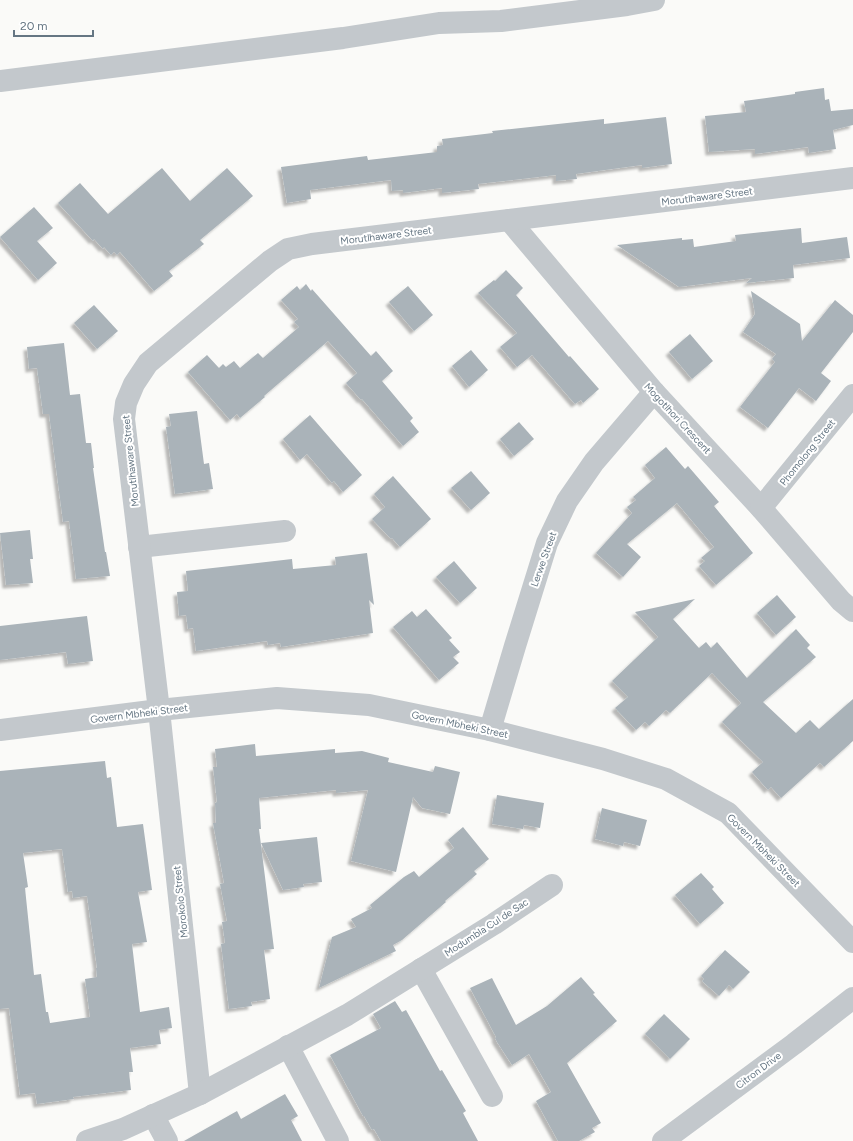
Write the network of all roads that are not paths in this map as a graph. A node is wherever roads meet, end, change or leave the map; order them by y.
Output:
1 (654, 0) edge
2 (548, 7) edge
3 (0, 81) edge
4 (853, 178) edge
5 (509, 220) junction
6 (654, 392) junction
7 (853, 395) edge
8 (761, 508) junction
9 (285, 531) dead end
10 (139, 547) junction
11 (853, 611) edge
12 (159, 710) junction
13 (0, 730) edge
14 (490, 730) junction
15 (552, 885) dead end
16 (853, 942) edge
17 (421, 969) junction
18 (853, 998) edge
19 (288, 1046) junction
20 (200, 1094) junction
21 (492, 1096) dead end
22 (153, 1115) junction
23 (87, 1141) edge
24 (167, 1141) edge
25 (338, 1141) edge
26 (663, 1141) edge

1 - 2 street
2 - 3 street
4 - 5 street, Morutlhaware Street
5 - 6 street, Mogotlhori Crescent
5 - 10 street, Morutlhaware Street
6 - 8 street, Mogotlhori Crescent
6 - 14 street, Lerwe Street
7 - 8 street, Phomolong Street
8 - 11 street, Mogotlhori Crescent
9 - 10 street
10 - 12 street, Morutlhaware Street
12 - 13 street, Govern Mbheki Street
12 - 14 street, Govern Mbheki Street
12 - 20 street, Morokolo Street
14 - 16 street, Govern Mbheki Street
15 - 17 street, Modumbla Cul de Sac
17 - 19 street, Modumbla Cul de Sac
17 - 21 street
18 - 26 street, Citron Drive
19 - 20 street, Modumbla Cul de Sac
19 - 25 street
20 - 22 street, Modumbla Cul de Sac
22 - 23 street, Modumbla Cul de Sac
22 - 24 street

